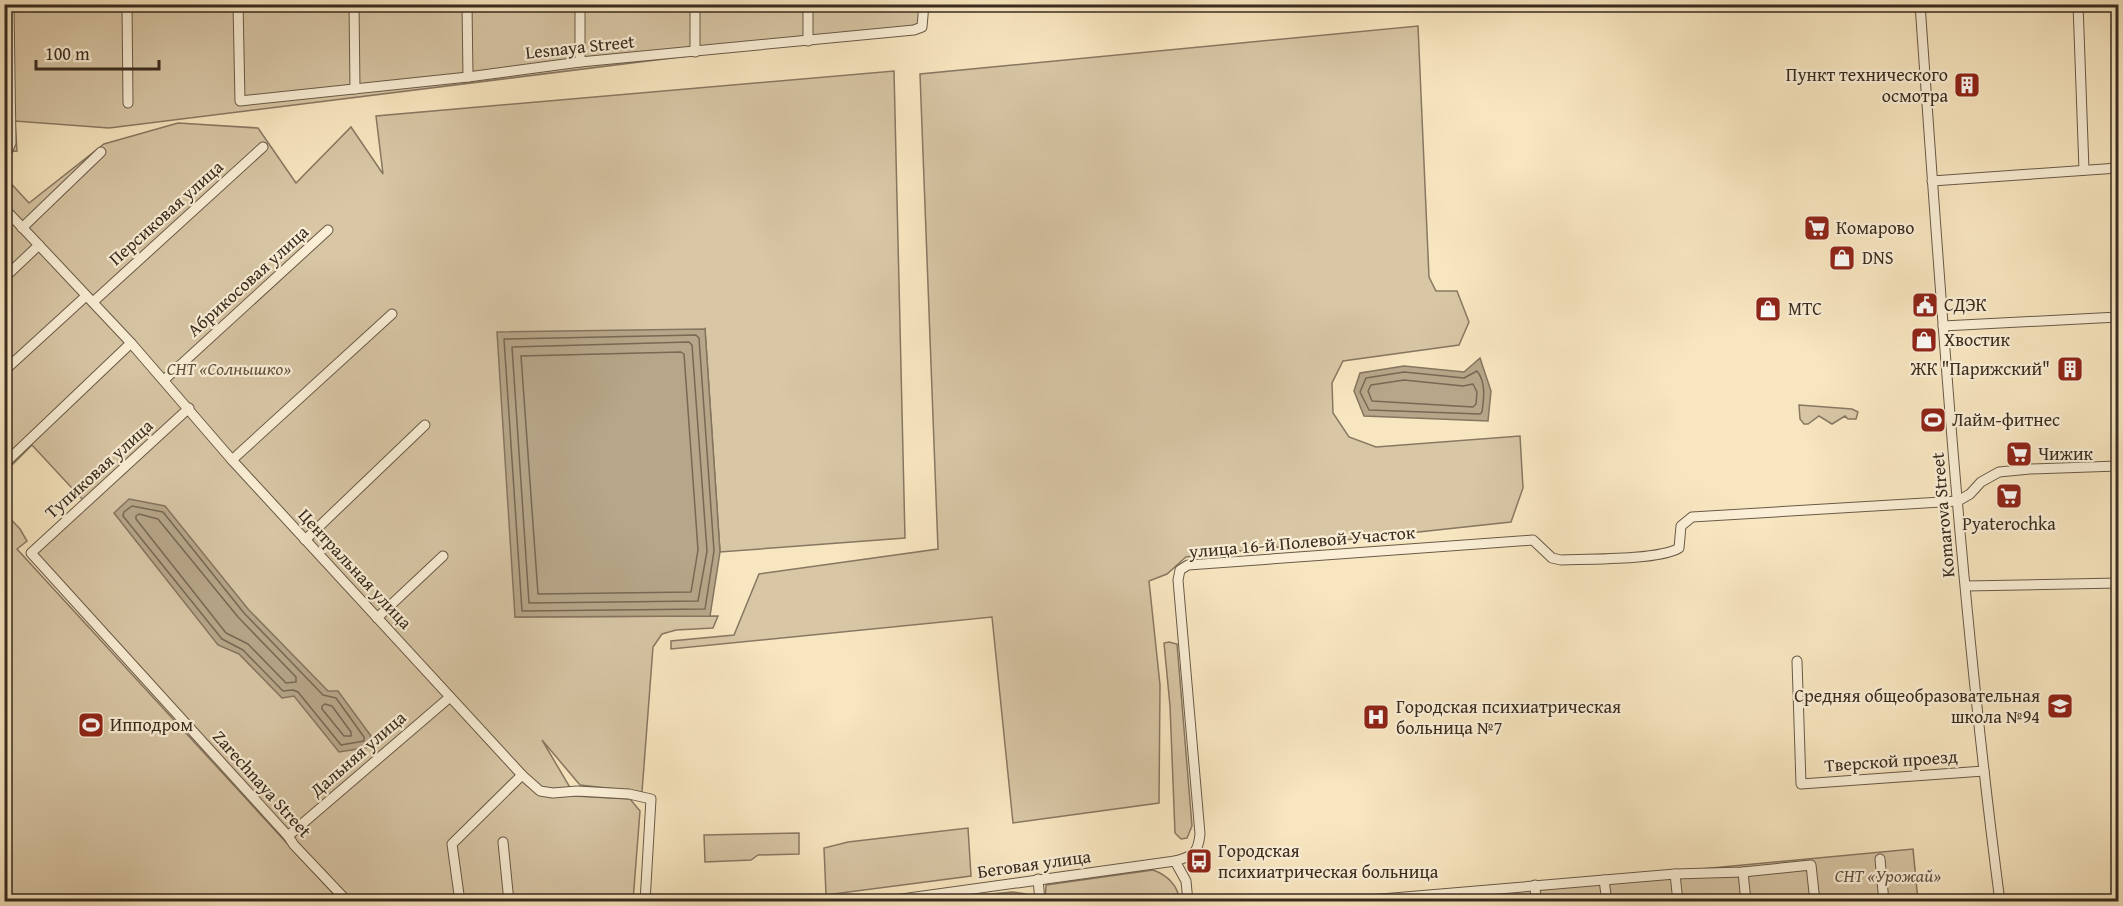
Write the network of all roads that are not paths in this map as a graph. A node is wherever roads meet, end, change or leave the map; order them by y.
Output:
1 (7, 4) edge
2 (127, 4) edge
3 (238, 4) edge
4 (354, 4) edge
5 (467, 4) edge
6 (580, 4) edge
7 (695, 4) edge
8 (808, 4) edge
9 (924, 4) edge
10 (1920, 4) edge
11 (2078, 4) edge
12 (808, 41) junction
13 (696, 52) junction
14 (580, 62) junction
15 (468, 77) junction
16 (356, 89) junction
17 (128, 104) dead end
18 (8, 122) edge
19 (262, 147) dead end
20 (101, 152) dead end
21 (4, 159) edge
22 (2118, 168) edge
23 (2084, 170) junction
24 (1932, 181) junction
25 (4, 208) edge
26 (22, 228) junction
27 (328, 230) dead end
28 (39, 245) junction
29 (4, 278) edge
30 (89, 299) junction
31 (392, 314) dead end
32 (2118, 317) edge
33 (1943, 326) junction
34 (131, 343) junction
35 (4, 371) edge
36 (164, 380) junction
37 (189, 408) junction
38 (425, 425) dead end
39 (232, 460) junction
40 (4, 464) edge
41 (2118, 466) edge
42 (1958, 501) junction
43 (306, 540) junction
44 (31, 553) joint
45 (443, 556) dead end
46 (2118, 583) edge
47 (1966, 588) junction
48 (377, 618) junction
49 (1797, 661) dead end
50 (450, 697) junction
51 (1984, 771) junction
52 (522, 776) junction
53 (288, 836) junction
54 (503, 842) dead end
55 (1192, 856) joint
56 (1880, 859) dead end
57 (1175, 861) junction
58 (1743, 872) junction
59 (1676, 874) junction
60 (1038, 879) junction
61 (1604, 880) junction
62 (1534, 885) junction
63 (1464, 891) junction
64 (1398, 899) edge
65 (348, 902) edge
66 (460, 902) edge
67 (509, 902) edge
68 (645, 902) edge
69 (880, 902) edge
70 (1040, 902) edge
71 (1188, 902) edge
72 (1346, 902) edge
73 (1465, 902) edge
74 (1536, 902) edge
75 (1606, 902) edge
76 (1678, 902) edge
77 (1746, 902) edge
78 (1815, 902) edge
79 (1884, 902) edge
80 (2000, 902) edge

1 - 18 street
2 - 17 street
3 - 16 street, Lesnaya Street
4 - 16 street
5 - 15 street
6 - 14 street
7 - 13 street
8 - 12 street
9 - 12 street, Lesnaya Street
10 - 24 street, Komarova Street
11 - 23 street
12 - 13 street, Lesnaya Street
13 - 14 street, Lesnaya Street
14 - 15 street, Lesnaya Street
15 - 16 street, Lesnaya Street
18 - 21 street
19 - 30 street, Персиковая улица
20 - 26 street
22 - 23 street
23 - 24 street
24 - 33 street, Komarova Street
25 - 26 street, Центральная улица
26 - 28 street, Центральная улица
27 - 36 street, Абрикосовая улица
28 - 29 street
28 - 30 street, Центральная улица
30 - 34 street, Центральная улица
30 - 35 street, Персиковая улица
31 - 39 street
32 - 33 street
33 - 42 street, Komarova Street
34 - 36 street, Центральная улица
34 - 40 street
36 - 37 street, Центральная улица
37 - 39 street, Центральная улица
37 - 44 street, Тупиковая улица
38 - 43 street
39 - 43 street, Центральная улица
41 - 42 street
42 - 47 street, Komarova Street
42 - 55 street, улица 16-й Полевой Участок
43 - 48 street, Центральная улица
44 - 53 street, Zarechnaya Street
45 - 48 street
46 - 47 street
47 - 51 street, Komarova Street
48 - 50 street, Центральная улица
49 - 51 street, Тверской проезд
50 - 52 street, Центральная улица
50 - 53 street, Дальняя улица
51 - 80 street, Komarova Street
52 - 66 street
52 - 68 street, Центральная улица
53 - 65 street, Zarechnaya Street
54 - 67 street
55 - 57 street, Беговая улица
56 - 79 street
57 - 60 street, Беговая улица
57 - 71 street
58 - 59 street
58 - 77 street
58 - 78 street
59 - 61 street
59 - 76 street
60 - 69 street, Беговая улица
60 - 70 street
61 - 62 street
61 - 75 street
62 - 63 street
62 - 74 street
63 - 64 street
63 - 73 street
64 - 72 street

